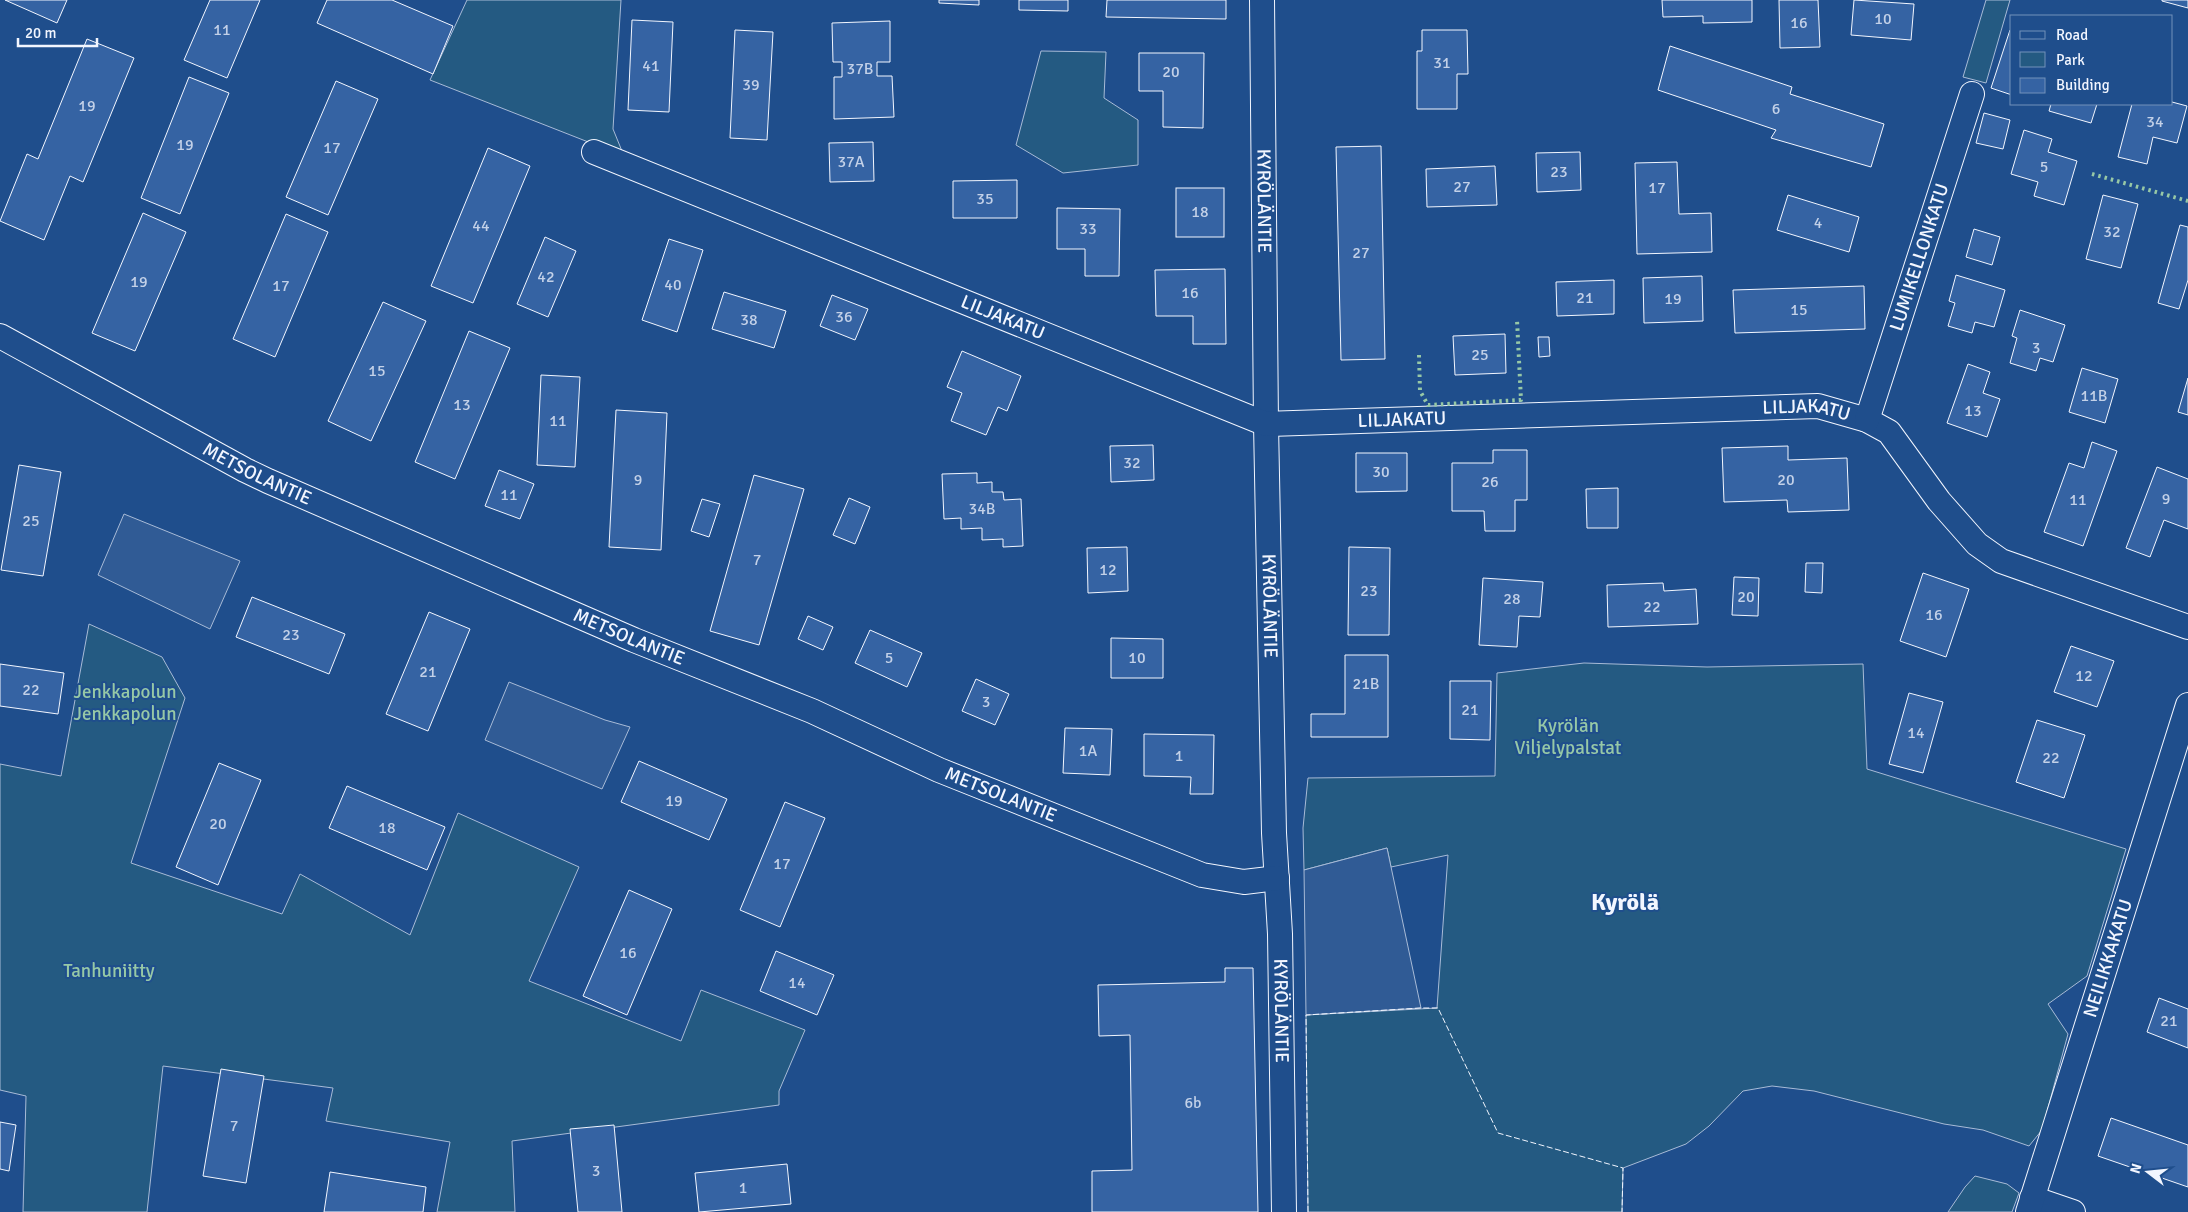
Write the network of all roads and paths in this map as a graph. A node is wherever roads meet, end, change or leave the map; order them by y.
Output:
1 (1262, 0) edge
2 (1972, 94) dead end
3 (594, 152) dead end
4 (0, 336) edge
5 (1867, 420) junction
6 (1266, 424) junction
7 (2188, 628) edge
8 (2188, 705) edge
9 (1277, 878) junction
10 (2030, 1205) edge
11 (1284, 1212) edge
12 (2073, 1212) edge

1 - 6 street, KYRÖLÄNTIE
2 - 5 street, LUMIKELLONKATU
3 - 6 street, LILJAKATU
4 - 9 street, METSOLANTIE
5 - 6 street, LILJAKATU
5 - 7 street, LILJAKATU
6 - 9 street, KYRÖLÄNTIE
8 - 10 street, NEILIKKAKATU
9 - 11 street, KYRÖLÄNTIE
10 - 12 street

